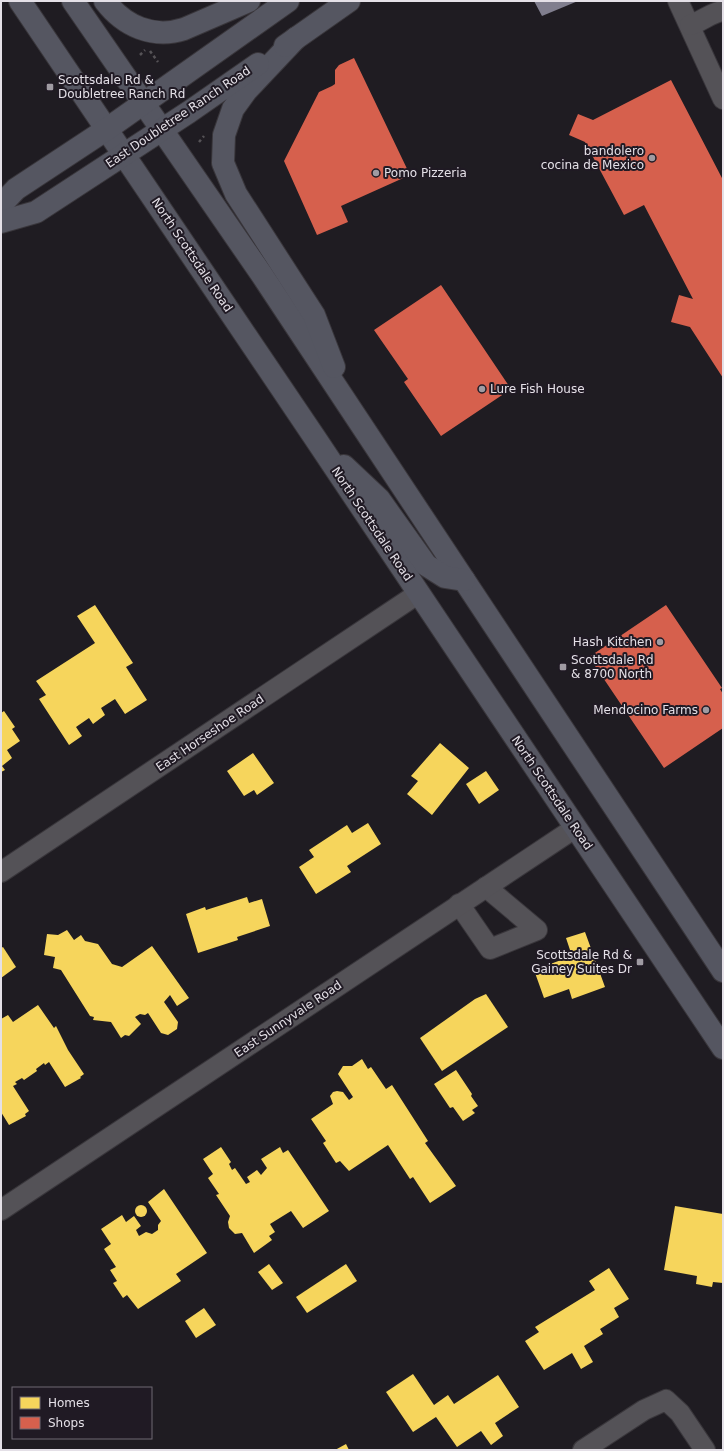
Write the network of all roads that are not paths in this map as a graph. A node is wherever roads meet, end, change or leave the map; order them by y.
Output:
1 (20, 1) edge
2 (73, 1) edge
3 (105, 1) edge
4 (249, 1) edge
5 (288, 1) edge
6 (349, 1) edge
7 (678, 1) edge
8 (723, 11) edge
9 (695, 24) junction
10 (723, 25) edge
11 (296, 38) junction
12 (723, 99) edge
13 (143, 103) junction
14 (106, 129) junction
15 (162, 130) junction
16 (124, 154) junction
17 (1, 205) edge
18 (1, 222) edge
19 (352, 411) junction
20 (316, 438) junction
21 (464, 580) junction
22 (418, 593) junction
23 (575, 828) junction
24 (1, 872) edge
25 (486, 887) junction
26 (459, 904) junction
27 (723, 971) edge
28 (719, 1035) edge
29 (1, 1210) edge
30 (582, 1450) edge
31 (705, 1450) edge

1 - 14 main road, North Scottsdale Road
2 - 13 main road
3 - 4 main road
5 - 13 main road
6 - 11 main road, East Doubletree Ranch Road
7 - 9 street
8 - 9 street
9 - 10 street
9 - 12 street
11 - 15 main road, East Doubletree Ranch Road
11 - 19 main road
13 - 14 main road
13 - 15 main road
14 - 16 main road, North Scottsdale Road
14 - 17 main road
15 - 16 main road, East Doubletree Ranch Road
15 - 19 main road
16 - 18 main road, East Doubletree Ranch Road
16 - 20 main road, North Scottsdale Road
19 - 21 main road
20 - 21 main road
20 - 22 main road, North Scottsdale Road
21 - 27 main road
22 - 23 main road, North Scottsdale Road
22 - 24 street, East Horseshoe Road
23 - 25 street, East Sunnyvale Road
23 - 28 main road, North Scottsdale Road
25 - 26 street, East Sunnyvale Road
25 - 26 street
26 - 29 street, East Sunnyvale Road
30 - 31 street

